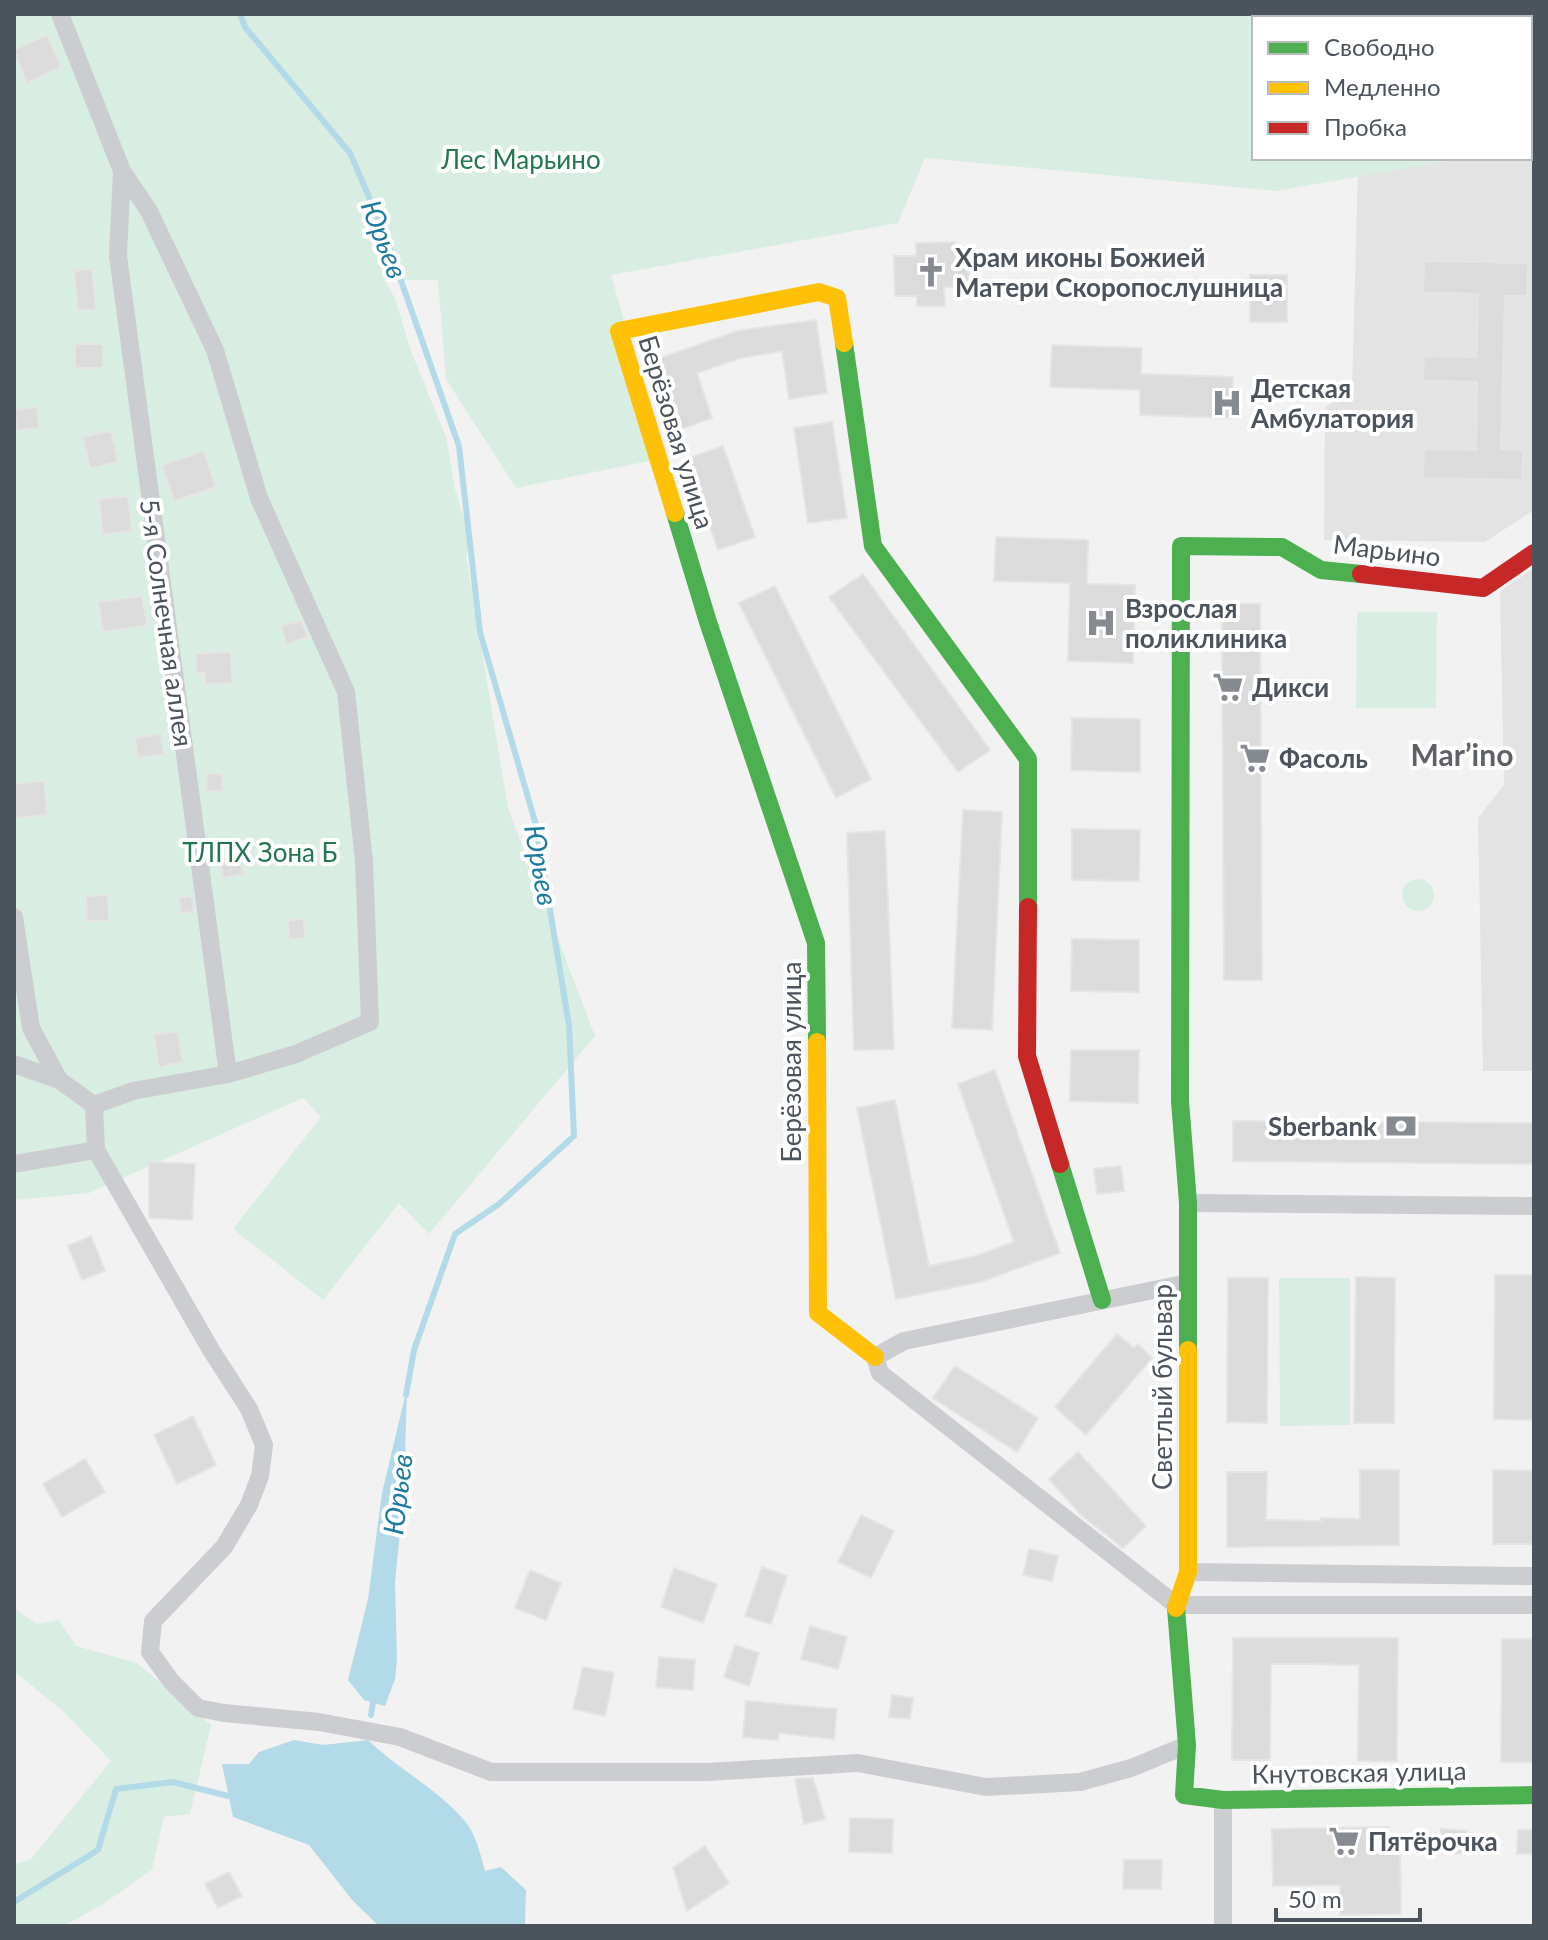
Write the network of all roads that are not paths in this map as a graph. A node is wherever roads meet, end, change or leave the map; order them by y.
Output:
1 (60, 14) edge
2 (122, 171) junction
3 (1181, 546) joint
4 (1534, 553) edge
5 (14, 917) edge
6 (14, 1064) edge
7 (228, 1074) junction
8 (59, 1080) junction
9 (94, 1105) junction
10 (96, 1150) junction
11 (14, 1164) edge
12 (1188, 1203) junction
13 (1534, 1206) edge
14 (1188, 1283) junction
15 (1102, 1300) junction
16 (875, 1357) junction
17 (1188, 1572) junction
18 (1534, 1576) edge
19 (1176, 1605) junction
20 (1534, 1605) edge
21 (1187, 1745) junction
22 (1184, 1795) joint
23 (1534, 1795) edge
24 (1223, 1800) junction
25 (1223, 1926) edge

1 - 2 street
2 - 7 street, 5-я Солнечная аллея
2 - 7 street
3 - 4 street, Марьино
3 - 12 street, Светлый бульвар
5 - 8 street
6 - 8 street
7 - 9 street
8 - 9 street
9 - 10 street
10 - 11 street
10 - 21 street
12 - 13 street
12 - 14 street, Светлый бульвар
14 - 15 street
14 - 17 street, Светлый бульвар
15 - 16 street
15 - 16 street, Берёзовая улица
16 - 19 street
17 - 18 street
17 - 19 street, Светлый бульвар
19 - 20 street
19 - 21 street, Светлый бульвар
21 - 22 street, Светлый бульвар
22 - 24 street, Кнутовская улица
23 - 24 street, Кнутовская улица
24 - 25 street

